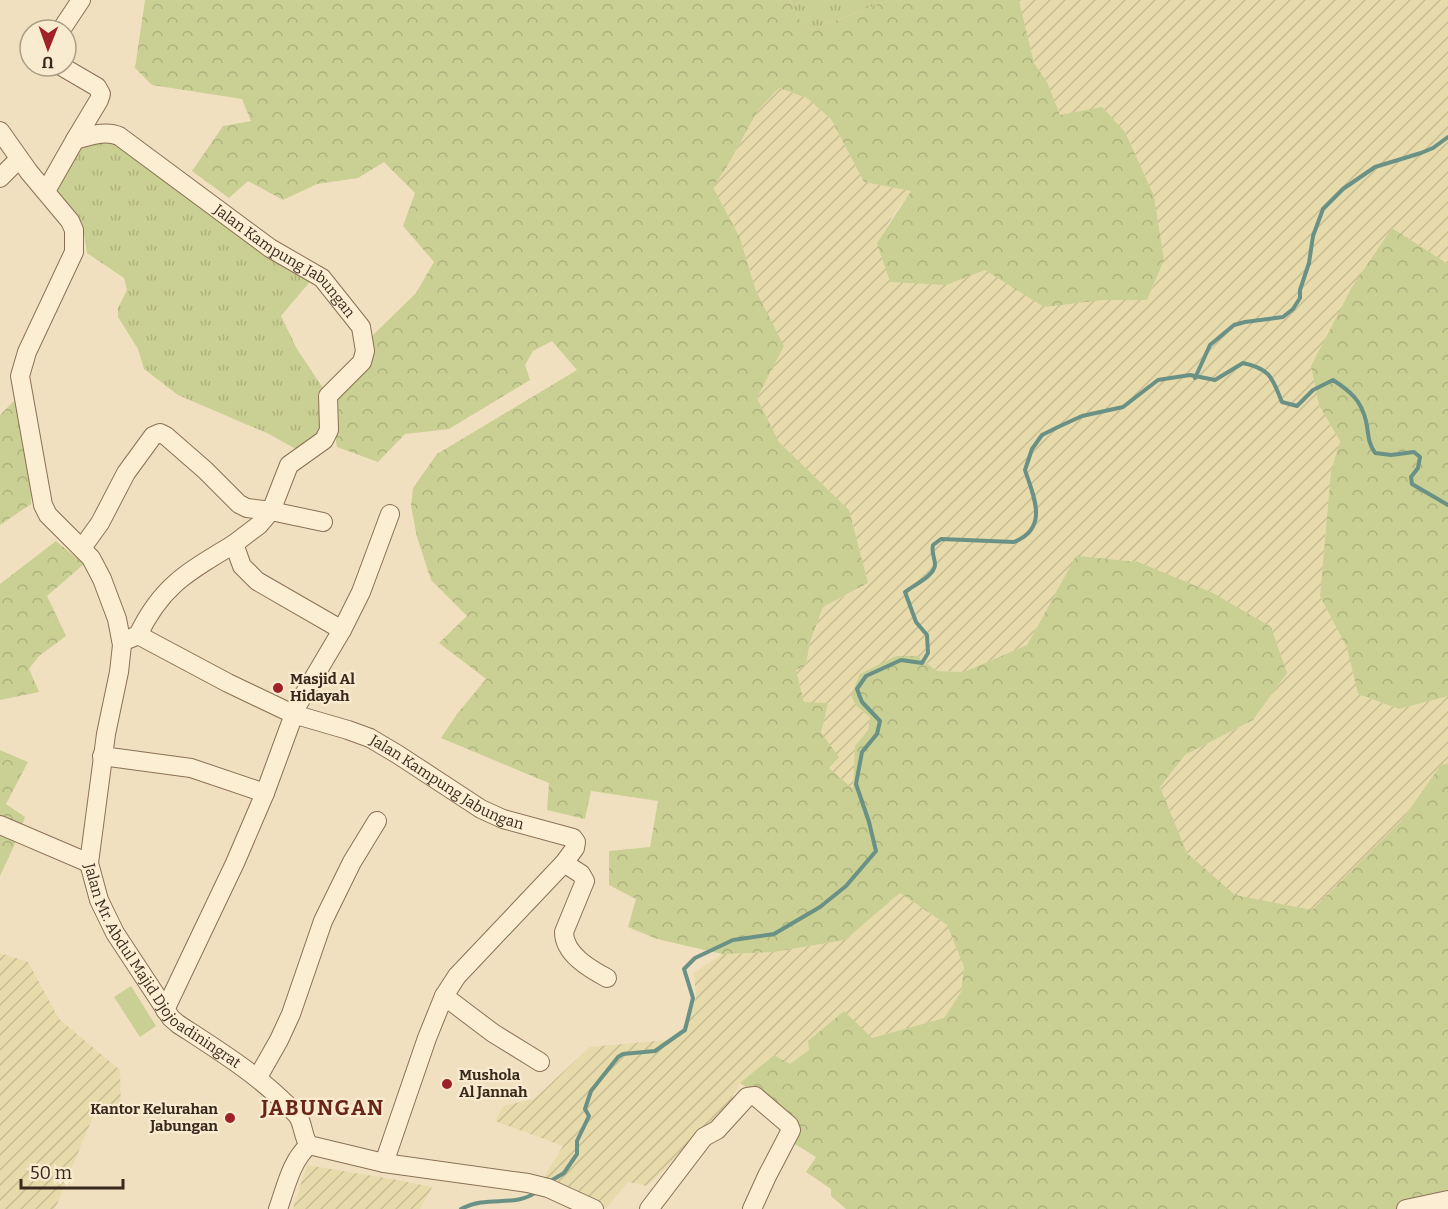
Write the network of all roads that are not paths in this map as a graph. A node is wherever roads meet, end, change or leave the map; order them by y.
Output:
1 (81, 0) edge
2 (69, 18) edge
3 (78, 76) edge
4 (0, 132) edge
5 (75, 140) junction
6 (18, 159) junction
7 (0, 178) edge
8 (46, 191) junction
9 (271, 511) junction
10 (390, 514) dead end
11 (323, 522) dead end
12 (234, 544) junction
13 (82, 548) junction
14 (342, 630) junction
15 (138, 635) junction
16 (122, 645) junction
17 (293, 714) junction
18 (102, 756) junction
19 (266, 793) junction
20 (377, 821) dead end
21 (0, 825) edge
22 (89, 863) junction
23 (564, 863) junction
24 (608, 978) dead end
25 (444, 996) junction
26 (165, 1010) junction
27 (540, 1062) dead end
28 (258, 1077) junction
29 (309, 1145) junction
30 (384, 1163) junction
31 (1448, 1200) edge
32 (278, 1209) edge
33 (594, 1209) edge
34 (649, 1209) edge
35 (752, 1209) edge
36 (1406, 1209) edge

1 - 2 street
3 - 5 street
4 - 6 street, Jalan Mr. Abdul Majid Djojoadiningrat
5 - 8 street
5 - 9 street, Jalan Kampung Jabungan
6 - 7 street
6 - 8 street, Jalan Mr. Abdul Majid Djojoadiningrat
8 - 13 street, Jalan Mr. Abdul Majid Djojoadiningrat
9 - 11 street
9 - 12 street, Jalan Kampung Jabungan
9 - 13 street
10 - 14 street
12 - 14 street
12 - 15 street, Jalan Kampung Jabungan
13 - 16 street, Jalan Mr. Abdul Majid Djojoadiningrat
14 - 17 street
15 - 16 street, Jalan Kampung Jabungan
15 - 17 street, Jalan Kampung Jabungan
16 - 18 street, Jalan Mr. Abdul Majid Djojoadiningrat
17 - 19 street
17 - 23 street, Jalan Kampung Jabungan
18 - 19 street
18 - 22 street, Jalan Mr. Abdul Majid Djojoadiningrat
19 - 26 street
20 - 28 street
21 - 22 street
22 - 26 street, Jalan Mr. Abdul Majid Djojoadiningrat
23 - 24 street
23 - 25 street, Jalan Kampung Jabungan
25 - 27 street
25 - 30 street, Jalan Kampung Jabungan
26 - 28 street, Jalan Mr. Abdul Majid Djojoadiningrat
28 - 29 street, Jalan Mr. Abdul Majid Djojoadiningrat
29 - 30 street
29 - 32 street
30 - 33 street
31 - 36 street
34 - 35 street

